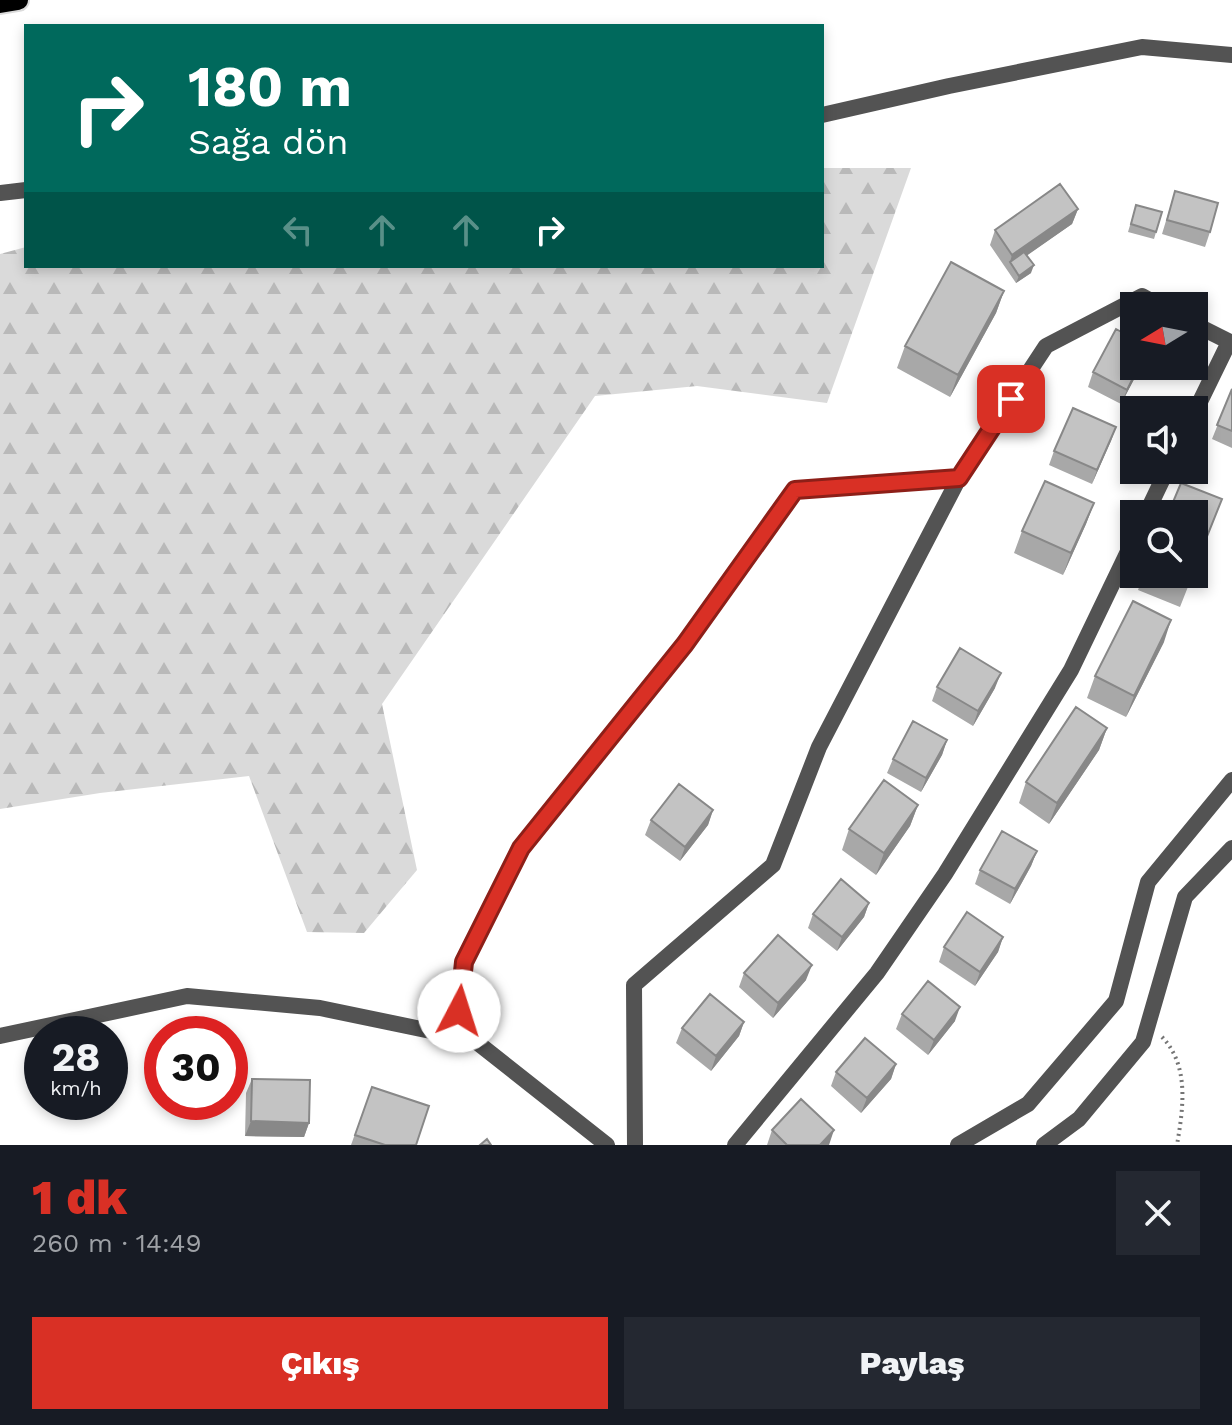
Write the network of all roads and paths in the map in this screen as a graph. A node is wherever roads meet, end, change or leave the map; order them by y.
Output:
1 (18, 0) edge
2 (0, 3) edge
3 (1232, 55) edge
4 (824, 115) edge
5 (24, 190) edge
6 (0, 193) edge
7 (1120, 307) edge
8 (1208, 331) edge
9 (1230, 343) edge
10 (1203, 396) edge
11 (959, 478) junction
12 (1120, 568) edge
13 (1232, 780) edge
14 (1232, 848) edge
15 (1148, 1023) junction
16 (0, 1036) edge
17 (457, 1036) junction
18 (607, 1145) edge
19 (635, 1145) edge
20 (735, 1145) edge
21 (958, 1145) edge
22 (1044, 1145) edge
23 (1177, 1145) edge

1 - 2 main road
3 - 4 street
5 - 6 street
7 - 11 street
8 - 9 street
9 - 10 street
11 - 17 street
11 - 19 street
12 - 20 street
13 - 21 street
14 - 15 street
15 - 22 street
15 - 23 path
16 - 17 street
17 - 18 street

